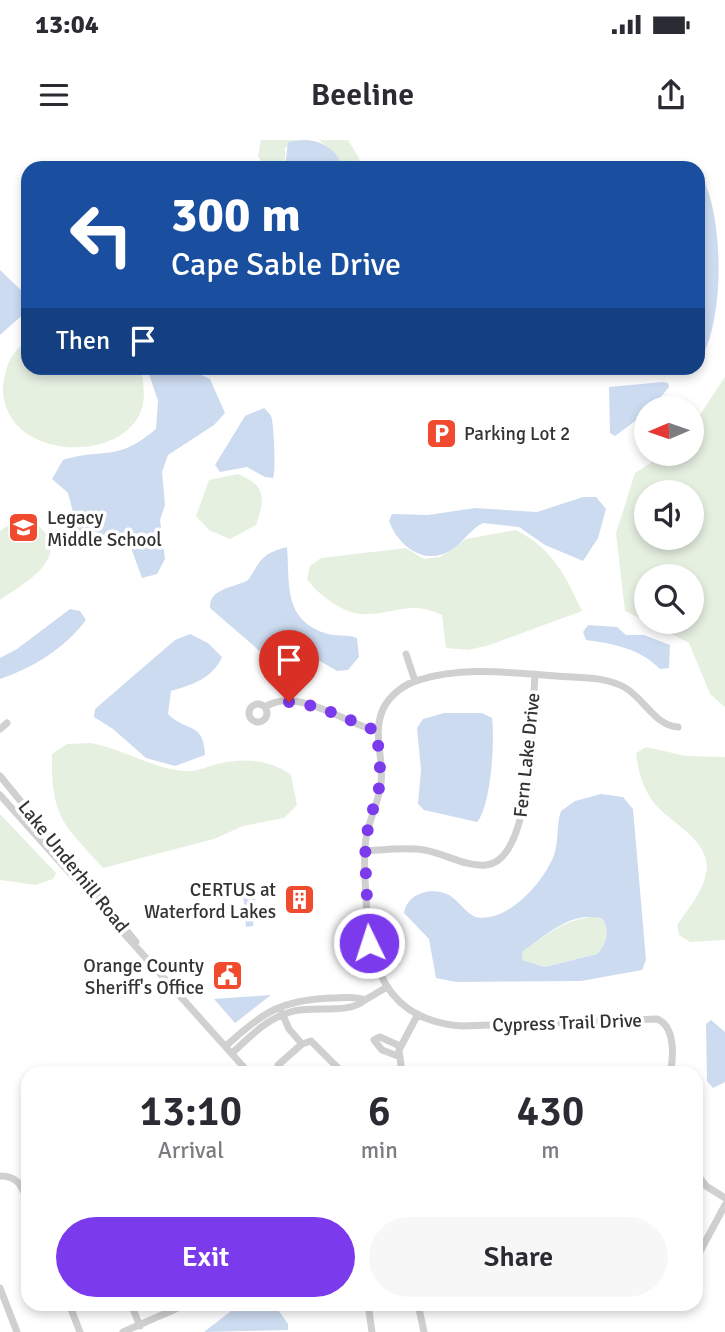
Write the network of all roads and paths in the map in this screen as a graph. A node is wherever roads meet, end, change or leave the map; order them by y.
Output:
1 (406, 654) dead end
2 (535, 674) junction
3 (415, 681) junction
4 (265, 707) dead end
5 (678, 727) dead end
6 (377, 731) junction
7 (1, 776) edge
8 (0, 795) edge
9 (365, 851) junction
10 (146, 957) junction
11 (387, 987) junction
12 (334, 1003) junction
13 (279, 1006) junction
14 (282, 1014) junction
15 (418, 1014) junction
16 (302, 1044) junction
17 (400, 1045) junction
18 (226, 1046) junction
19 (232, 1053) junction
20 (398, 1056) junction
21 (243, 1066) edge
22 (278, 1066) edge
23 (337, 1066) edge
24 (400, 1066) edge
25 (670, 1066) edge
26 (0, 1176) edge
27 (703, 1182) edge
28 (21, 1183) edge
29 (725, 1198) edge
30 (725, 1205) edge
31 (703, 1246) edge
32 (0, 1288) edge
33 (72, 1311) edge
34 (134, 1311) edge
35 (172, 1311) edge
36 (369, 1311) edge
37 (420, 1311) edge
38 (140, 1326) junction
39 (18, 1332) edge
40 (80, 1332) edge
41 (123, 1332) edge
42 (372, 1332) edge
43 (424, 1332) edge

1 - 3 street
2 - 3 street
2 - 5 street
2 - 9 street, Fern Lake Drive
3 - 6 street, Cypress Trail Drive
4 - 6 street
6 - 9 street, Cypress Trail Drive
7 - 10 street, Lake Underhill Road
8 - 10 street, Lake Underhill Road
9 - 11 street, Cypress Trail Drive
10 - 18 street, Lake Underhill Road
11 - 12 street
11 - 15 street, Cypress Trail Drive
12 - 13 street
12 - 14 street
13 - 14 street
13 - 18 street
14 - 16 street
14 - 19 street
15 - 17 street
15 - 25 street, Cypress Trail Drive
16 - 22 street
16 - 23 street
17 - 20 street
17 - 20 street
18 - 19 street, Lake Underhill Road
19 - 21 street, Lake Underhill Road
20 - 24 street
26 - 28 street
27 - 29 street
30 - 31 street
32 - 39 street
33 - 40 street
34 - 38 street
35 - 38 street
36 - 42 street
37 - 43 street
38 - 41 street

